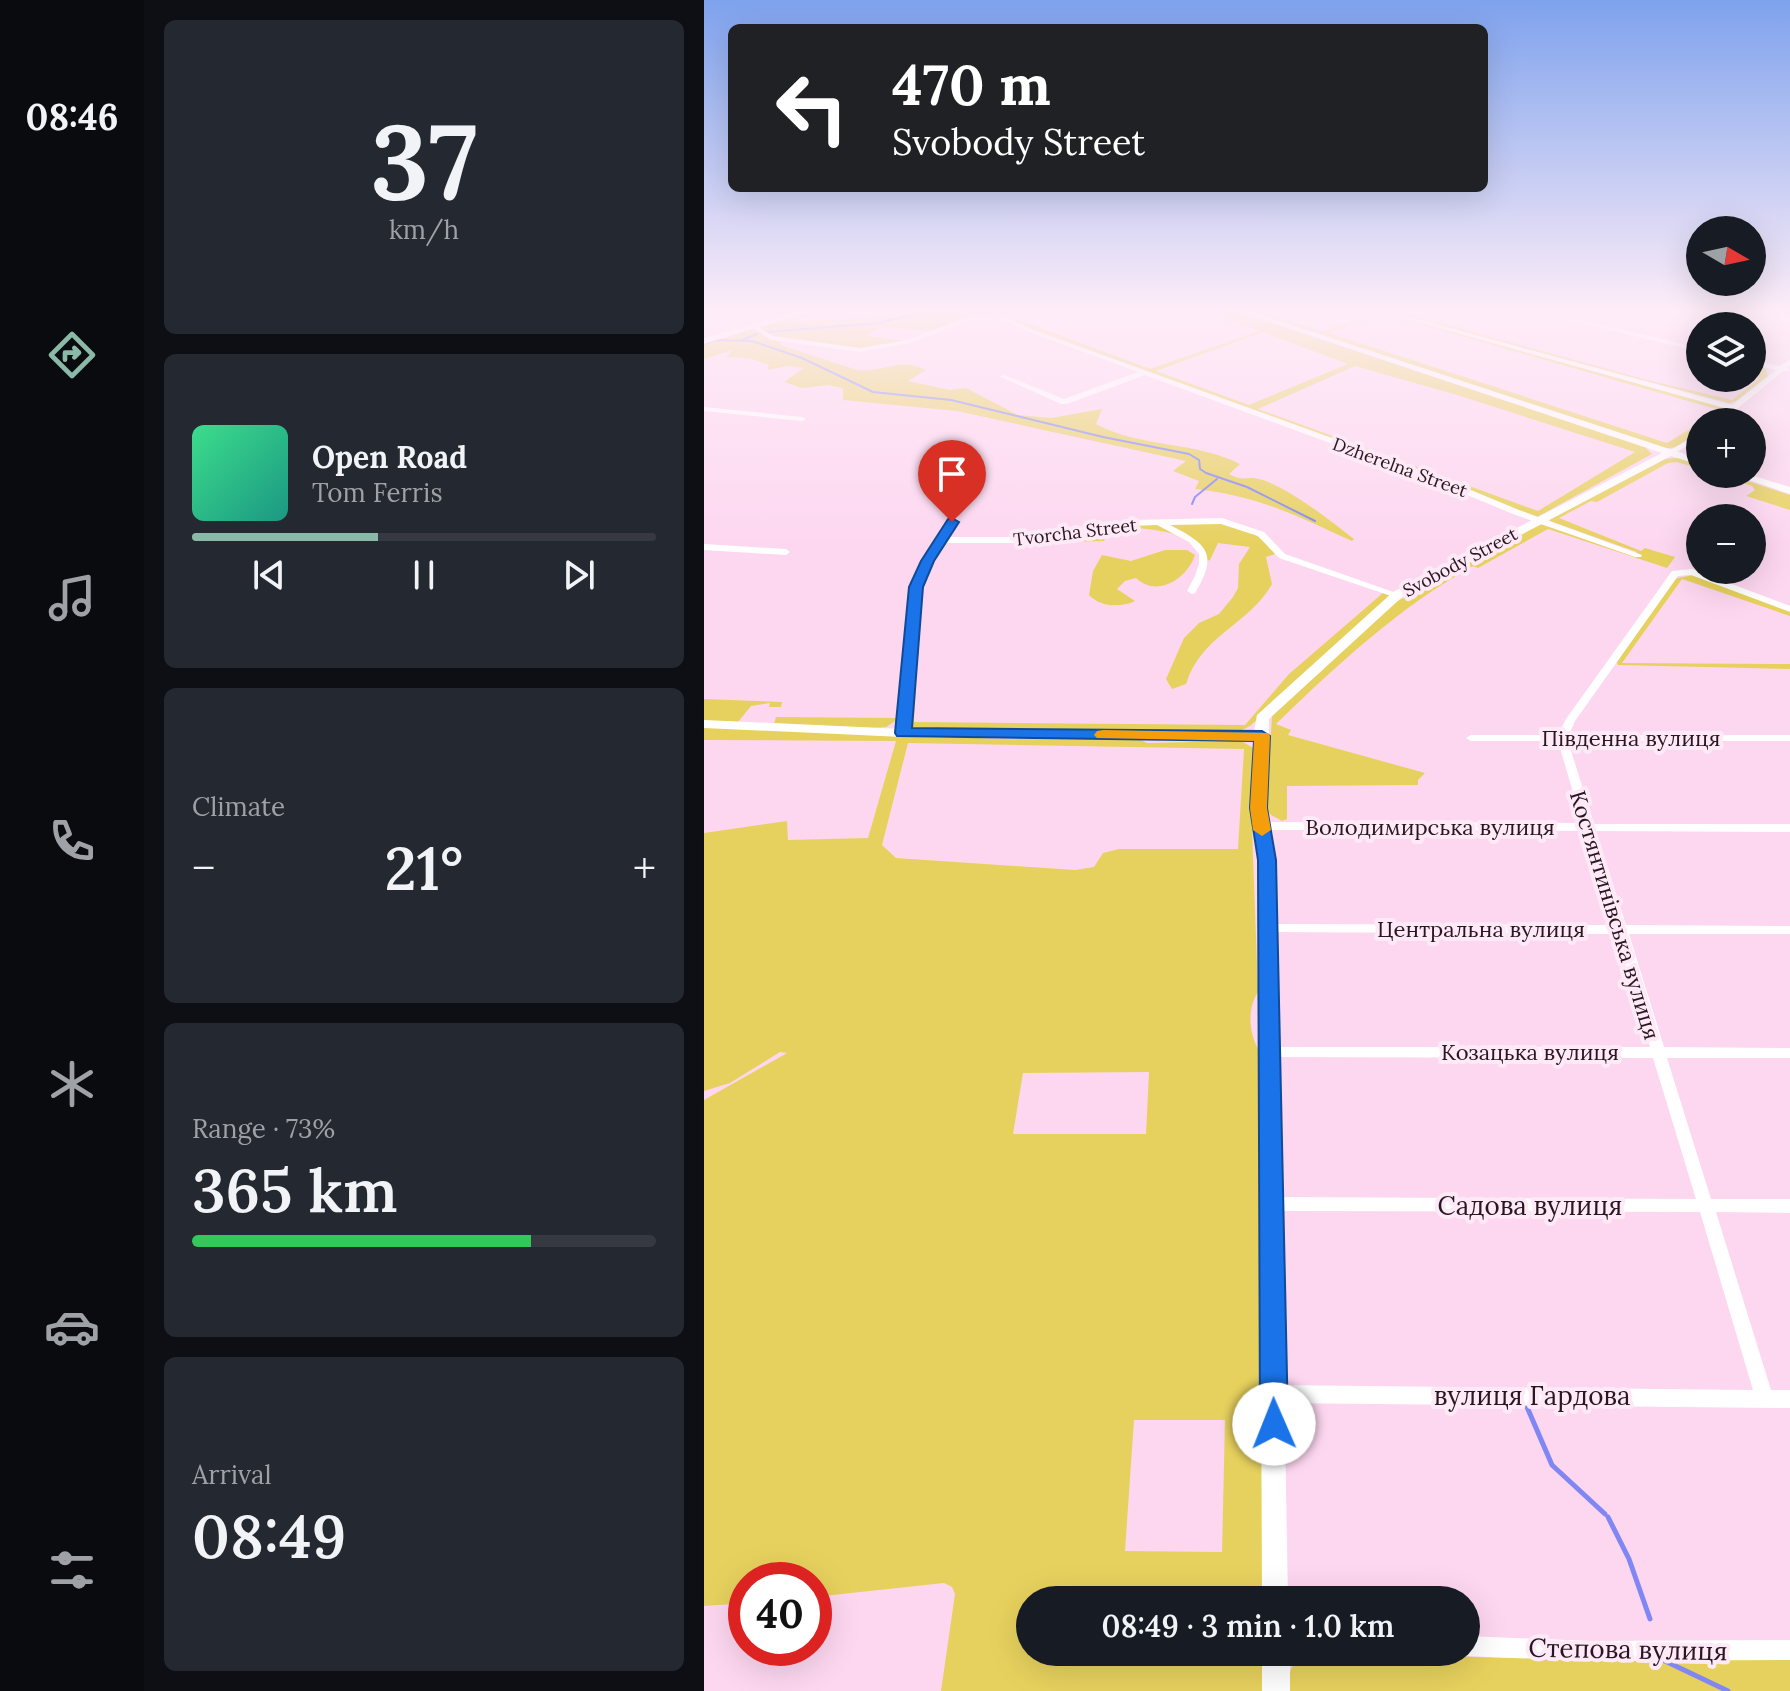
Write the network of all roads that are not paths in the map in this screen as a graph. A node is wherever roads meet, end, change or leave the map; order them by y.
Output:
1 (1028, 387) edge
2 (1105, 387) edge
3 (1187, 387) edge
4 (1470, 387) edge
5 (1657, 387) edge
6 (1763, 387) edge
7 (1734, 408) joint
8 (704, 409) edge
9 (802, 419) dead end
10 (1686, 443) edge
11 (1669, 453) junction
12 (977, 458) dead end
13 (1686, 458) edge
14 (1766, 483) edge
15 (1790, 491) edge
16 (1542, 519) junction
17 (1158, 522) junction
18 (943, 540) junction
19 (704, 547) edge
20 (786, 552) dead end
21 (1638, 555) dead end
22 (1192, 591) dead end
23 (1397, 595) junction
24 (1790, 609) edge
25 (704, 724) edge
26 (903, 733) junction
27 (1262, 736) junction
28 (1471, 738) dead end
29 (1562, 738) junction
30 (1790, 738) edge
31 (1262, 826) junction
32 (1589, 827) junction
33 (1790, 828) edge
34 (1267, 928) junction
35 (1620, 929) junction
36 (1790, 930) edge
37 (1271, 1052) junction
38 (1657, 1052) junction
39 (1790, 1053) edge
40 (1271, 1204) junction
41 (1704, 1206) junction
42 (1790, 1206) edge
43 (1274, 1394) junction
44 (1765, 1399) junction
45 (1790, 1399) edge
46 (1275, 1586) edge
47 (1480, 1647) edge
48 (1790, 1650) edge
49 (1276, 1666) edge
50 (1276, 1691) edge

1 - 2 street
3 - 16 street, Dzherelna Street
4 - 11 street
5 - 7 street
6 - 7 street
8 - 9 street
10 - 11 street, Svobody Street
11 - 13 street
11 - 16 street, Svobody Street
12 - 18 street
14 - 15 street
16 - 21 street, Dzherelna Street
16 - 23 street, Svobody Street
17 - 18 street, Tvorcha Street
17 - 22 street, Tvorcha Street
17 - 23 street, Tvorcha Street
18 - 26 street
19 - 20 street
23 - 27 street, Svobody Street
24 - 29 street
25 - 26 street
26 - 27 street
27 - 31 street, Svobody Street
28 - 29 street, Південна вулиця
29 - 30 street, Південна вулиця
29 - 32 street, Костянтинівська вулиця
31 - 32 street, Володимирська вулиця
31 - 34 street, Svobody Street
32 - 33 street, Володимирська вулиця
32 - 35 street, Костянтинівська вулиця
34 - 35 street, Центральна вулиця
34 - 37 street, Svobody Street
35 - 36 street, Центральна вулиця
35 - 38 street, Костянтинівська вулиця
37 - 38 street, Козацька вулиця
37 - 40 street, Svobody Street
38 - 39 street, Козацька вулиця
38 - 41 street, Костянтинівська вулиця
40 - 41 street, Садова вулиця
40 - 43 street, Svobody Street
41 - 42 street, Садова вулиця
41 - 44 street, Костянтинівська вулиця
43 - 44 street, вулиця Гардова
43 - 46 street, Svobody Street
44 - 45 street, вулиця Гардова
47 - 48 street, Степова вулиця
49 - 50 street

